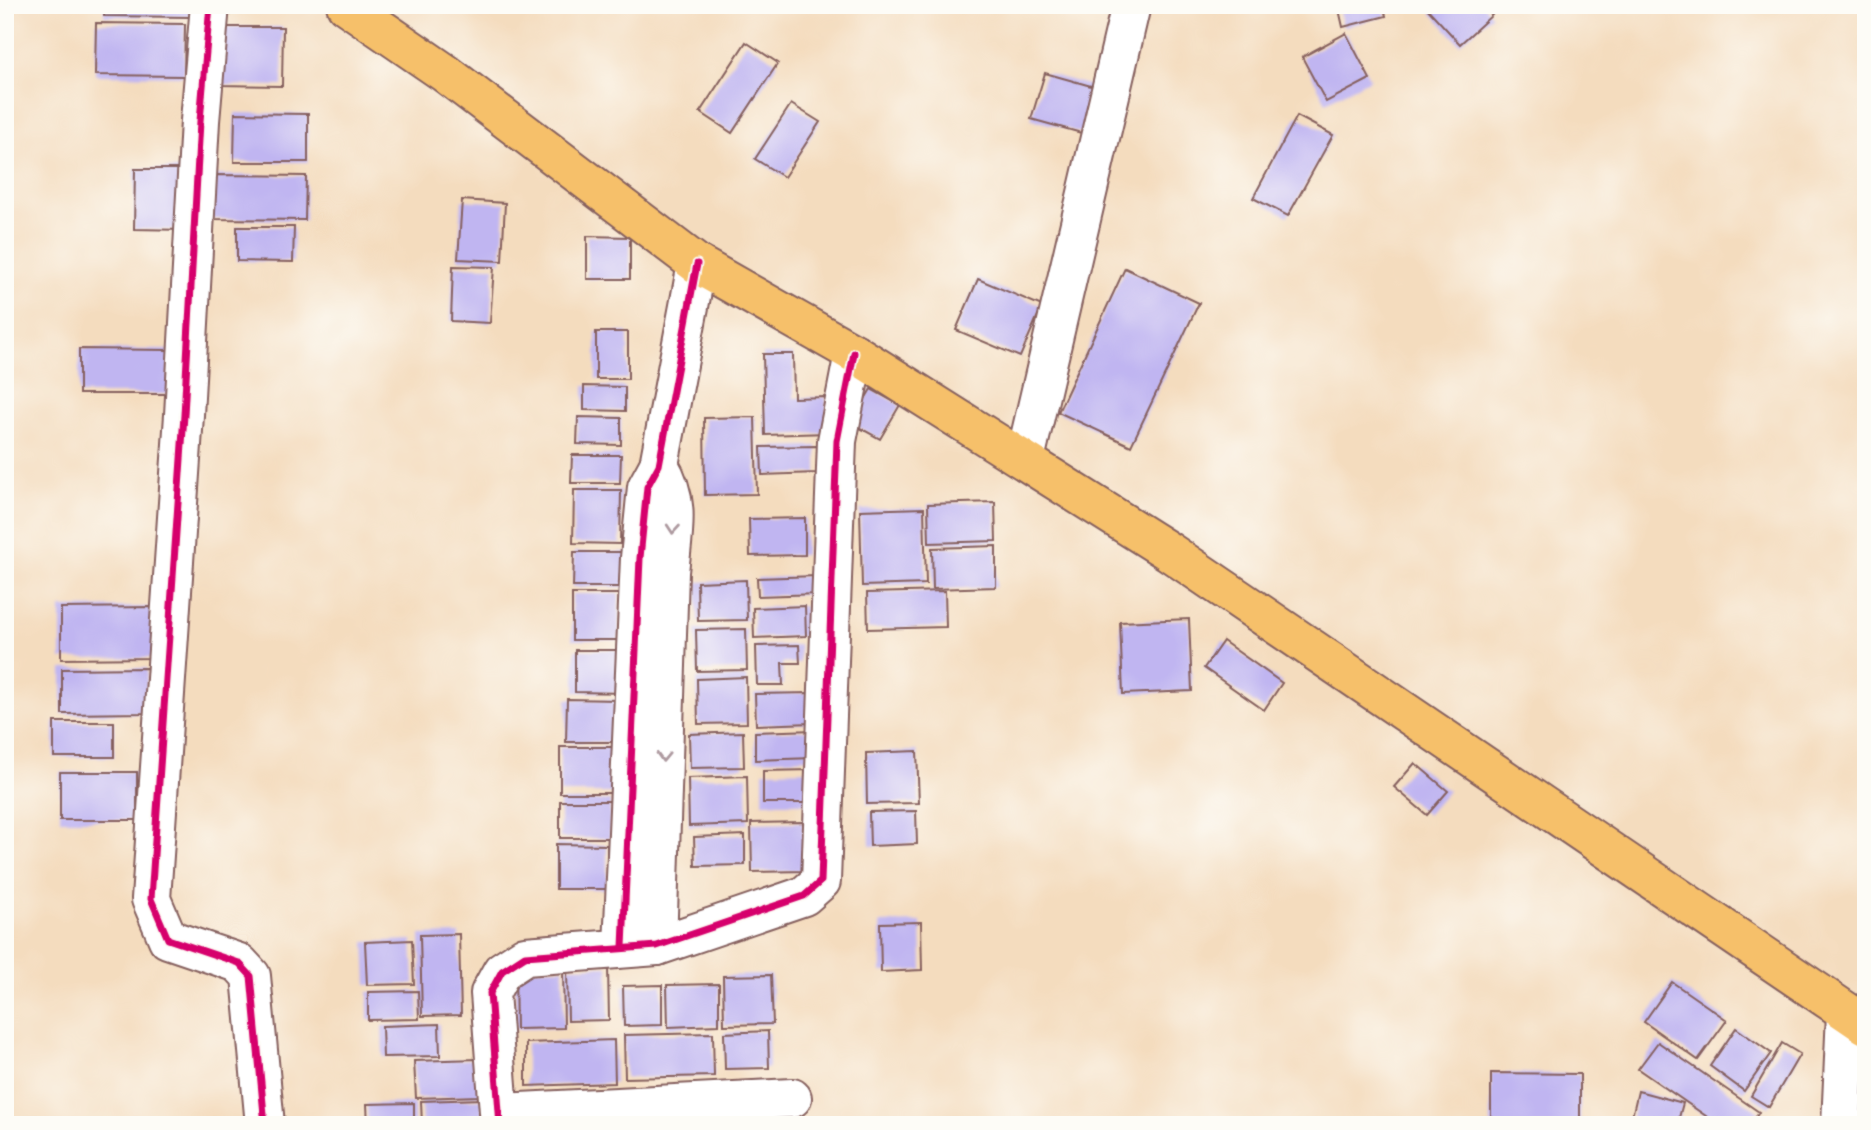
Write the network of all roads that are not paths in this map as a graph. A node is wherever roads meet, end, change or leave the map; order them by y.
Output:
1 (211, 5) edge
2 (346, 5) edge
3 (1131, 5) edge
4 (697, 264) junction
5 (855, 353) junction
6 (1025, 458) junction
7 (640, 946) junction
8 (1856, 1019) edge
9 (792, 1098) dead end
10 (500, 1119) edge
11 (265, 1125) edge
12 (1841, 1125) edge

1 - 11 street
2 - 4 main road
3 - 6 street
4 - 5 main road
4 - 7 street
5 - 6 main road
5 - 7 street
6 - 8 main road
7 - 10 street
8 - 12 street
9 - 10 street

